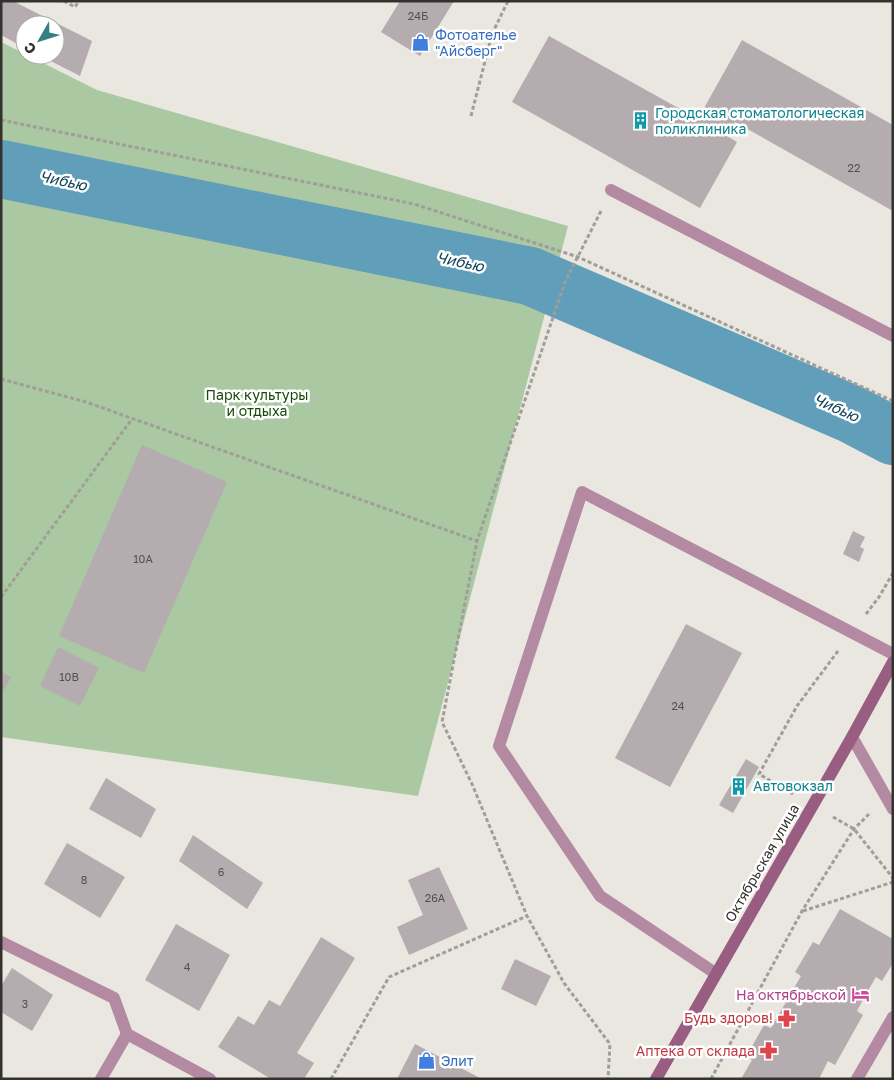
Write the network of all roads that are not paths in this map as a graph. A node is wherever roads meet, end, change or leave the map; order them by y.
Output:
1 (611, 190) road end
2 (893, 336) edge
3 (893, 654) edge
4 (893, 662) edge
5 (852, 738) junction
6 (893, 809) edge
7 (1, 942) edge
8 (715, 973) junction
9 (893, 1017) edge
10 (127, 1034) junction
11 (101, 1079) edge
12 (210, 1079) edge
13 (656, 1079) edge
14 (857, 1079) edge

1 - 2 street
3 - 8 street
4 - 5 main road, Октябрьская улица
5 - 6 street
5 - 8 main road, Октябрьская улица
7 - 10 street
8 - 13 main road, Октябрьская улица
9 - 14 street
10 - 11 street
10 - 12 street

